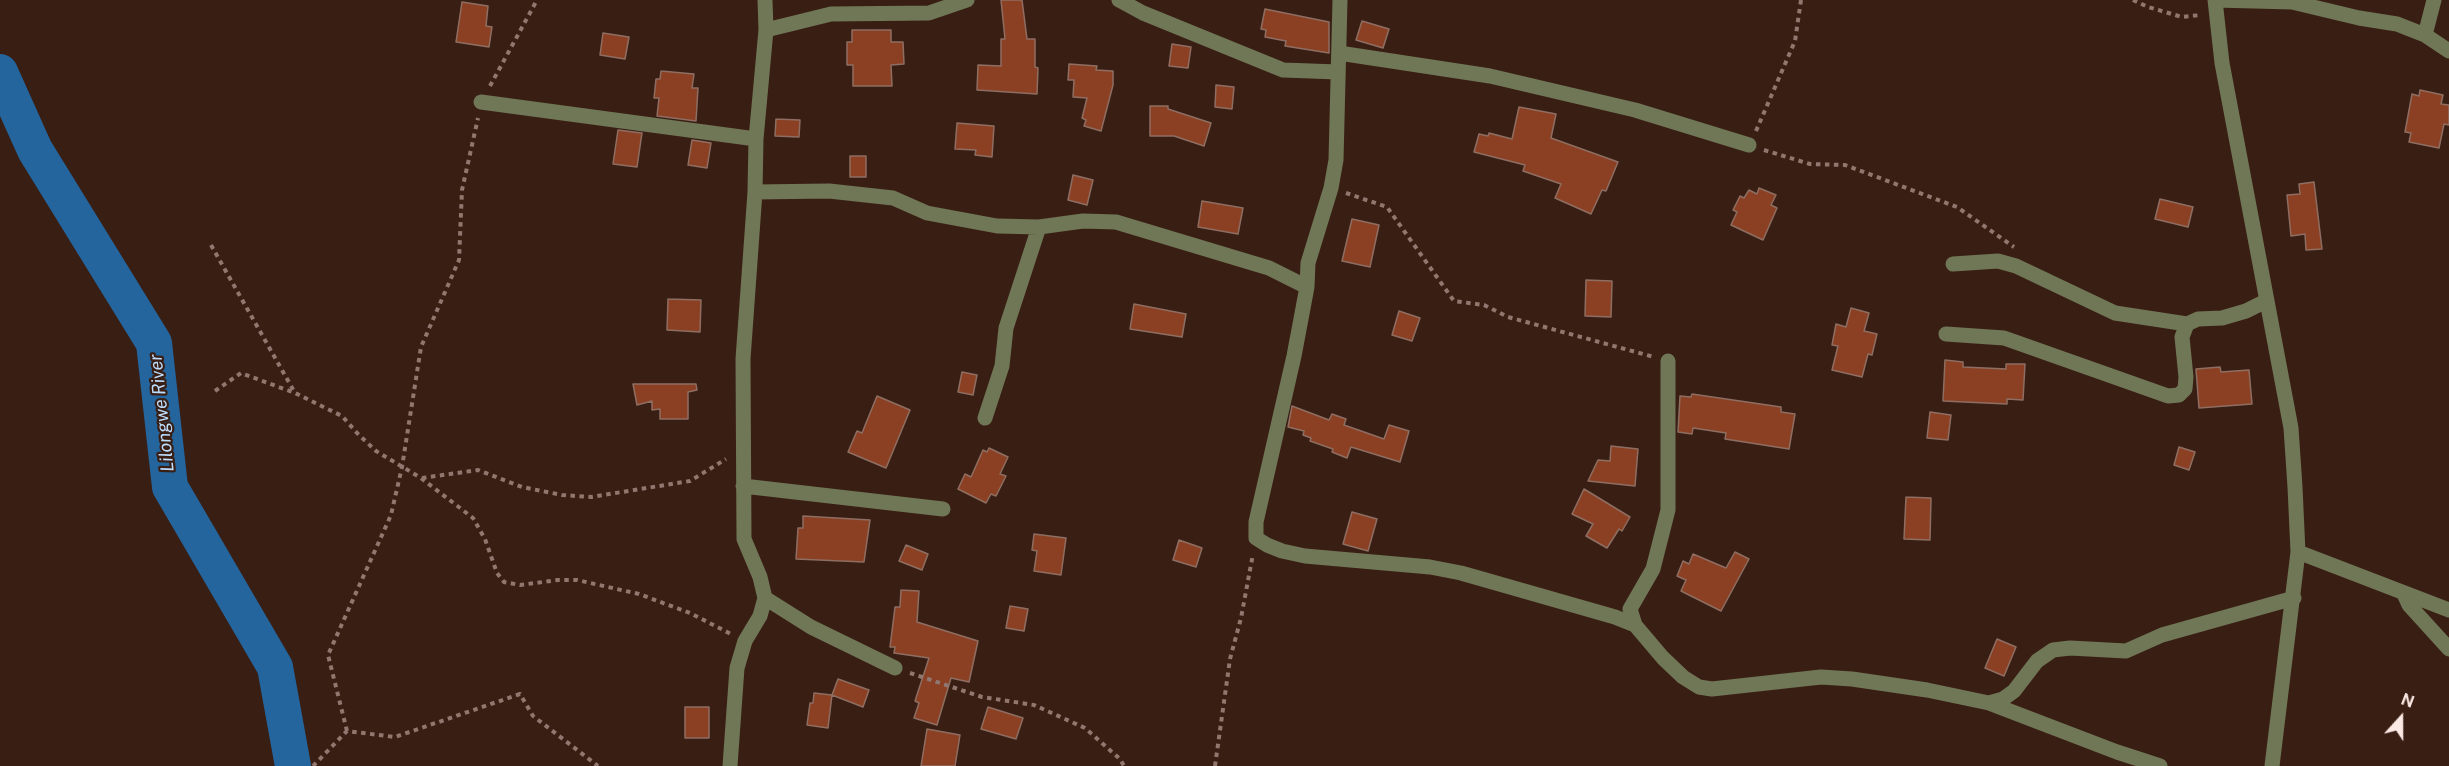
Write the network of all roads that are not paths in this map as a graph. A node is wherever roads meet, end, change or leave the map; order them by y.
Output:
1 (765, 0) edge
2 (967, 0) edge
3 (1119, 0) edge
4 (1340, 0) edge
5 (2434, 0) edge
6 (2215, 5) edge
7 (766, 30) junction
8 (2425, 35) junction
9 (2449, 51) edge
10 (1339, 53) junction
11 (1338, 72) junction
12 (481, 102) road end
13 (756, 139) junction
14 (1749, 145) road end
15 (755, 192) junction
16 (1039, 227) junction
17 (1953, 264) dead end
18 (1307, 287) junction
19 (2266, 301) junction
20 (2187, 324) junction
21 (1946, 334) dead end
22 (1668, 361) road end
23 (985, 418) dead end
24 (743, 486) junction
25 (943, 508) dead end
26 (2298, 552) junction
27 (2404, 594) junction
28 (765, 598) junction
29 (2294, 598) junction
30 (2449, 610) edge
31 (1635, 625) junction
32 (2449, 649) edge
33 (895, 668) road end
34 (1989, 703) junction
35 (730, 766) edge
36 (2160, 766) edge
37 (2272, 766) edge

1 - 7 street
2 - 7 street
3 - 11 street
4 - 10 street
5 - 8 street
6 - 8 street
6 - 19 street
7 - 13 street
8 - 9 street
10 - 11 street
10 - 14 street
11 - 18 street
12 - 13 street
13 - 15 street
15 - 16 street
15 - 24 street
16 - 18 street
16 - 23 street
17 - 20 street
18 - 31 street
19 - 20 street
19 - 26 street
20 - 21 street
22 - 31 street
24 - 25 street
24 - 28 street
26 - 27 street
26 - 29 street
27 - 30 street
27 - 32 street
28 - 33 street
28 - 35 street
29 - 34 street
29 - 37 street
31 - 34 street
34 - 36 street

